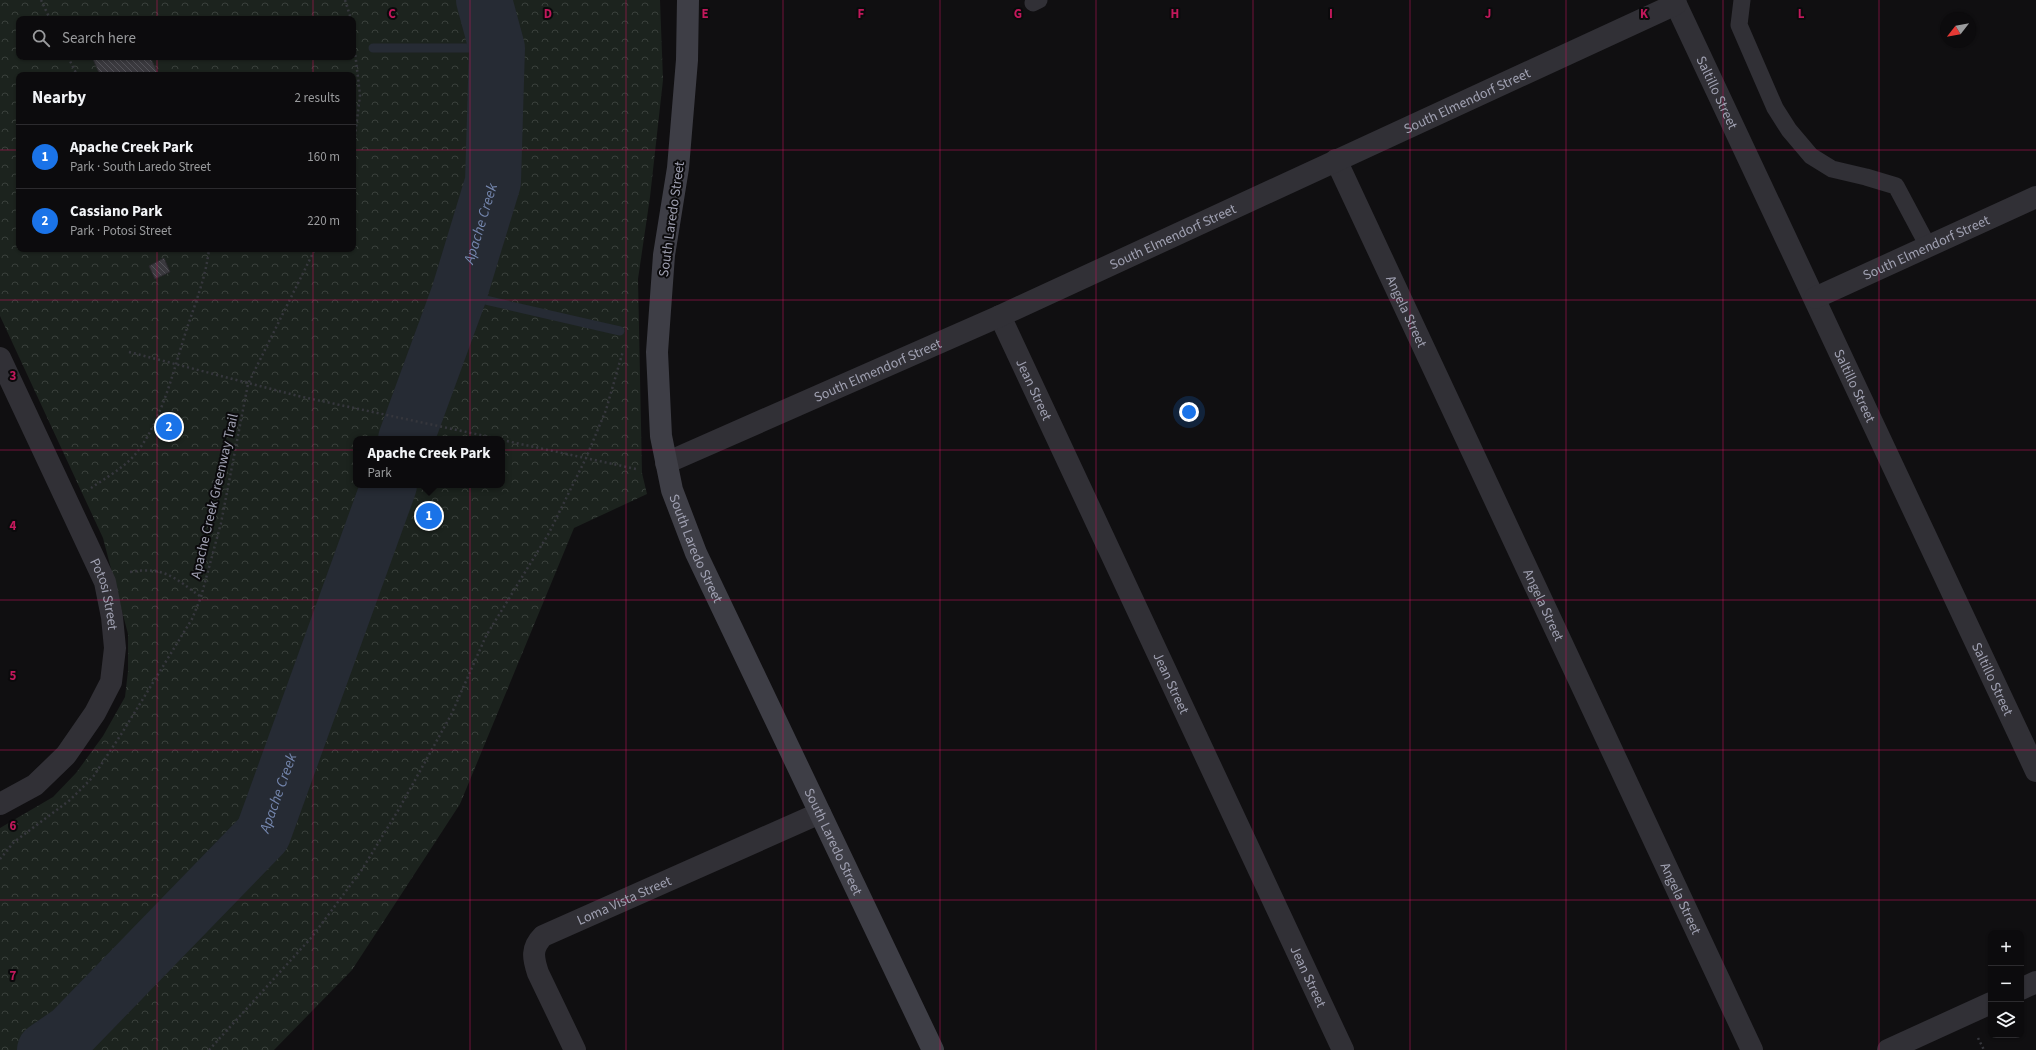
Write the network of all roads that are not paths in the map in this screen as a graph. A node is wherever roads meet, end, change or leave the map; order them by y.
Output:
1 (688, 0) edge
2 (1742, 0) edge
3 (1675, 2) edge
4 (1336, 160) junction
5 (2036, 197) edge
6 (1928, 246) junction
7 (1815, 298) junction
8 (1000, 316) junction
9 (0, 358) edge
10 (666, 463) junction
11 (2036, 771) edge
12 (0, 804) edge
13 (820, 813) junction
14 (2036, 982) edge
15 (2024, 988) edge
16 (1988, 1004) edge
17 (575, 1050) edge
18 (933, 1050) edge
19 (1343, 1050) edge
20 (1752, 1050) edge
21 (1888, 1050) edge

1 - 10 street, South Laredo Street
2 - 6 lane
3 - 4 street, South Elmendorf Street
3 - 7 street, Saltillo Street
4 - 8 street, South Elmendorf Street
4 - 20 street, Angela Street
5 - 6 street, South Elmendorf Street
6 - 7 street, South Elmendorf Street
7 - 11 street, Saltillo Street
8 - 10 street, South Elmendorf Street
8 - 19 street, Jean Street
9 - 12 street, Potosi Street
10 - 13 street, South Laredo Street
13 - 17 street, Loma Vista Street
13 - 18 street, South Laredo Street
14 - 15 street
16 - 21 street

